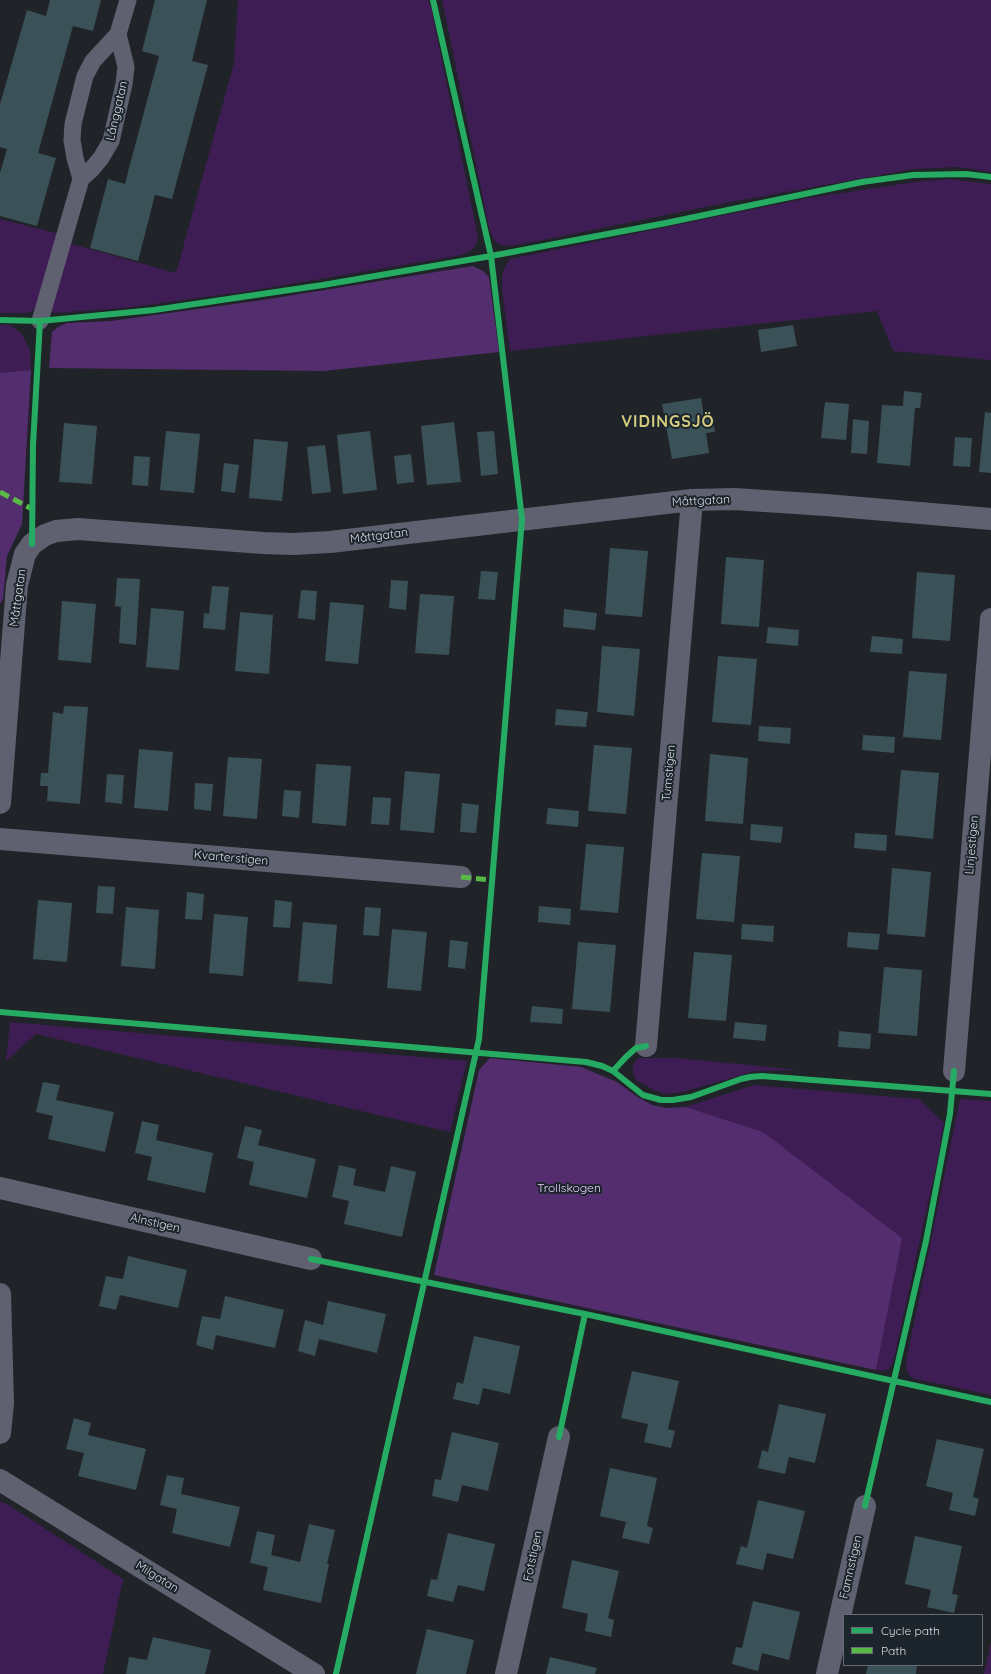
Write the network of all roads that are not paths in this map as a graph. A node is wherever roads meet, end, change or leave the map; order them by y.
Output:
1 (128, 0) edge
2 (118, 34) junction
3 (81, 179) junction
4 (40, 321) dead end
5 (692, 500) junction
6 (991, 519) edge
7 (991, 619) edge
8 (0, 803) edge
9 (0, 839) edge
10 (461, 877) dead end
11 (646, 1046) dead end
12 (954, 1072) dead end
13 (0, 1188) edge
14 (311, 1259) dead end
15 (0, 1294) edge
16 (0, 1433) edge
17 (559, 1437) dead end
18 (0, 1480) edge
19 (865, 1506) dead end
20 (314, 1674) edge
21 (506, 1674) edge
22 (827, 1674) edge

1 - 2 lane
2 - 3 lane, Långgatan
2 - 3 lane
3 - 4 lane, Långgatan
5 - 6 street, Måttgatan
5 - 8 street, Måttgatan
5 - 11 street, Tumstigen
7 - 12 street, Linjestigen
9 - 10 street, Kvarterstigen
13 - 14 street, Alnstigen
15 - 16 street
17 - 21 street, Fotstigen
18 - 20 street, Milgatan
19 - 22 street, Famnstigen

